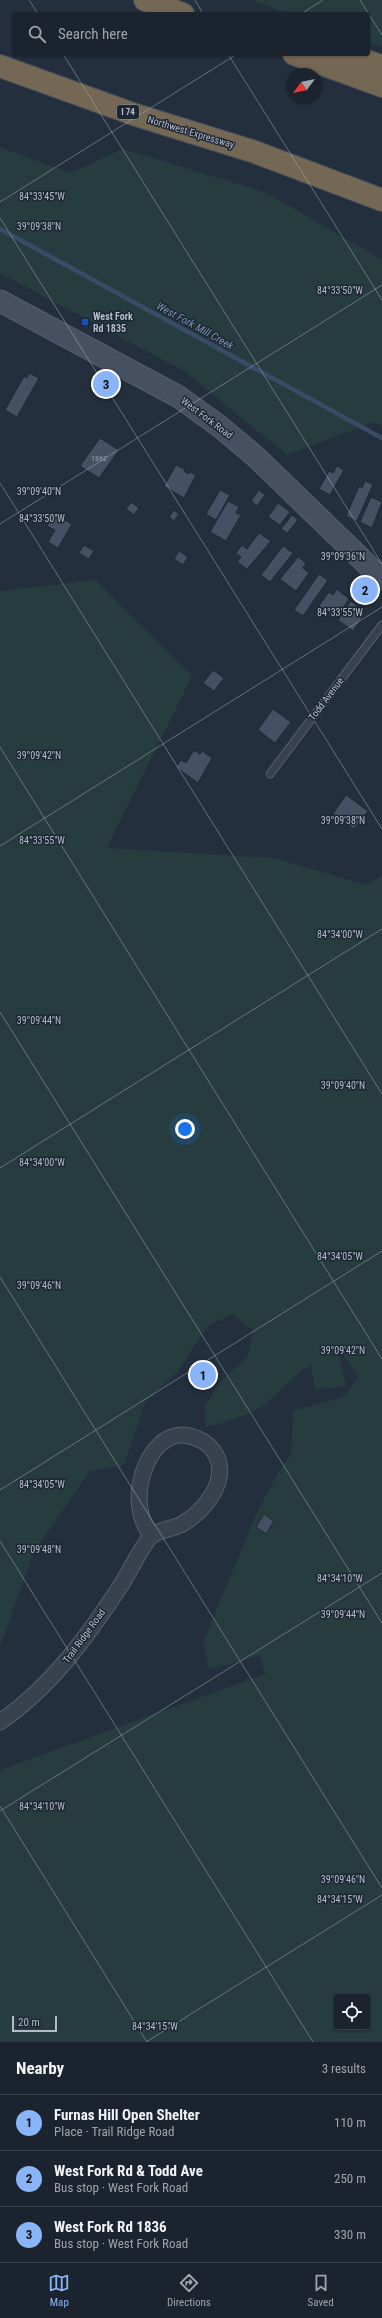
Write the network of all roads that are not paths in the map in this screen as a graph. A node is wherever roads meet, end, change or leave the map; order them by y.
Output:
1 (145, 0) edge
2 (178, 12) edge
3 (300, 56) edge
4 (350, 56) edge
5 (0, 66) edge
6 (382, 66) edge
7 (382, 86) edge
8 (255, 152) junction
9 (382, 200) edge
10 (382, 209) edge
11 (0, 301) edge
12 (382, 579) edge
13 (382, 625) edge
14 (270, 774) dead end
15 (151, 1536) junction
16 (0, 1722) edge

1 - 2 highway
3 - 7 highway
4 - 6 highway
5 - 8 highway, Northwest Expressway / I 74
8 - 9 highway, Northwest Expressway / I 74
8 - 10 highway
11 - 12 street, West Fork Road
13 - 14 lane, Todd Avenue
15 - 15 street
15 - 16 street, Trail Ridge Road

